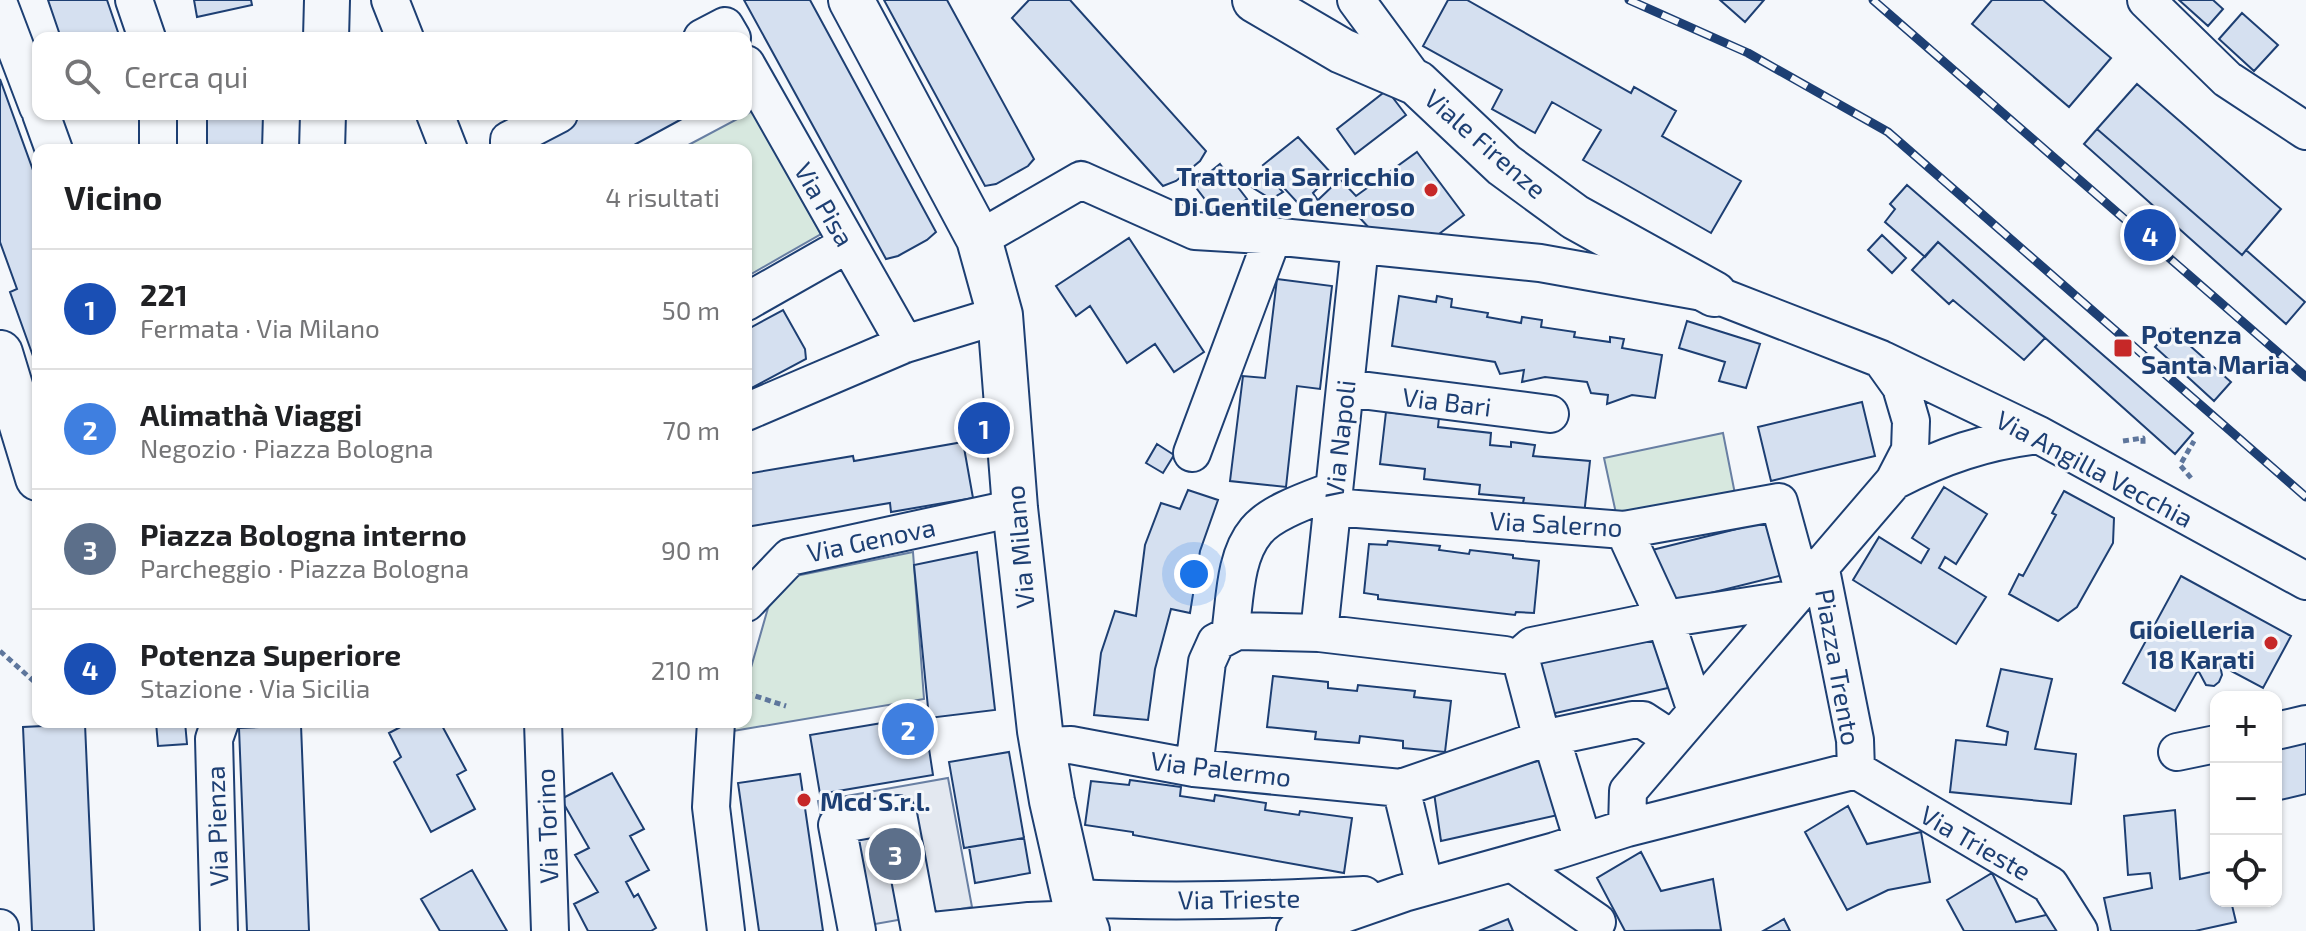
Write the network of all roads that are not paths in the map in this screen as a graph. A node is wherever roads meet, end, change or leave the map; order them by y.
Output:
1 (134, 0) edge
2 (327, 0) edge
3 (390, 0) edge
4 (851, 0) edge
5 (1255, 0) edge
6 (1338, 0) edge
7 (1356, 0) edge
8 (2146, 0) edge
9 (0, 7) edge
10 (1307, 31) junction
11 (145, 32) edge
12 (326, 32) edge
13 (403, 32) edge
14 (752, 75) edge
15 (2227, 79) junction
16 (1417, 83) junction
17 (32, 91) edge
18 (43, 120) edge
19 (158, 120) edge
20 (323, 120) edge
21 (437, 120) edge
22 (547, 120) edge
23 (2306, 131) edge
24 (52, 144) edge
25 (158, 144) edge
26 (322, 144) edge
27 (447, 144) edge
28 (509, 144) edge
29 (2306, 156) edge
30 (1273, 236) junction
31 (979, 239) junction
32 (848, 244) junction
33 (1360, 245) junction
34 (1714, 294) junction
35 (752, 299) edge
36 (1000, 315) junction
37 (905, 344) junction
38 (0, 353) edge
39 (1881, 359) junction
40 (1345, 388) junction
41 (752, 409) edge
42 (1550, 414) dead end
43 (2039, 435) junction
44 (1192, 453) dead end
45 (32, 458) edge
46 (1894, 481) junction
47 (1333, 498) junction
48 (1015, 508) junction
49 (1624, 530) junction
50 (2306, 581) edge
51 (1805, 583) junction
52 (752, 597) edge
53 (1665, 619) junction
54 (1319, 633) junction
55 (1230, 634) junction
56 (1505, 655) dead end
57 (1696, 711) junction
58 (2306, 724) edge
59 (218, 728) edge
60 (543, 728) edge
61 (716, 728) edge
62 (2282, 730) edge
63 (1547, 738) junction
64 (1672, 739) junction
65 (2210, 745) edge
66 (1042, 746) junction
67 (2177, 752) dead end
68 (1194, 768) junction
69 (1856, 770) junction
70 (1401, 788) junction
71 (1627, 828) junction
72 (1569, 846) junction
73 (1512, 863) junction
74 (1414, 890) junction
75 (1081, 916) edge
76 (1599, 927) edge
77 (219, 931) edge
78 (550, 931) edge
79 (726, 931) edge
80 (857, 931) edge
81 (920, 931) edge
82 (933, 931) edge
83 (1295, 931) edge
84 (2079, 931) edge

1 - 11 street
2 - 12 main road
3 - 13 street
4 - 31 main road, Via Milano
5 - 10 main road, Viale Firenze
6 - 10 street
7 - 16 street
8 - 15 street
9 - 17 street
10 - 16 main road, Viale Firenze
14 - 32 street, Via Pisa
15 - 23 street
15 - 29 street
16 - 34 main road, Viale Firenze
18 - 24 street
19 - 25 street
20 - 26 main road
21 - 27 street
22 - 28 street
30 - 31 street, Via Angilla Vecchia
30 - 33 street, Via Angilla Vecchia
30 - 44 street
31 - 36 main road, Via Milano
32 - 35 street
32 - 37 street, Via Pisa
33 - 34 street, Via Angilla Vecchia
33 - 40 street, Via Napoli
34 - 39 street, Via Angilla Vecchia
36 - 37 street
36 - 48 main road, Via Milano
37 - 41 street
38 - 45 main road
39 - 43 street, Via Angilla Vecchia
39 - 46 street
40 - 42 street, Via Bari
40 - 47 street, Via Napoli
43 - 46 street
43 - 50 street, Via Angilla Vecchia
46 - 51 street
47 - 49 street, Via Salerno
47 - 54 street, Via Napoli
47 - 55 street, Via Salerno
48 - 52 street, Via Genova
48 - 66 main road, Via Milano
49 - 51 street, Via Salerno
49 - 53 street
51 - 53 street
51 - 57 street, Piazza Trento
51 - 69 street, Piazza Trento
53 - 57 street
53 - 63 street
54 - 55 street
54 - 56 street
55 - 68 street
57 - 64 street, Piazza Trento
58 - 62 street
59 - 77 street, Via Pienza
60 - 78 street, Via Torino
61 - 79 street
63 - 64 street, Via Palermo
63 - 70 street, Via Palermo
63 - 72 street
64 - 71 street, Piazza Trento
65 - 67 street
66 - 68 street, Via Palermo
66 - 75 main road, Via Milano
68 - 70 street, Via Palermo
69 - 71 street, Piazza Trento
69 - 84 street, Via Trieste
70 - 74 street
71 - 72 street, Via Trieste
72 - 73 street, Via Trieste
72 - 76 street
73 - 74 street, Via Trieste
73 - 76 street
74 - 75 street, Via Trieste
74 - 83 street, Via Trieste
75 - 82 street, Via Trieste
80 - 81 street

